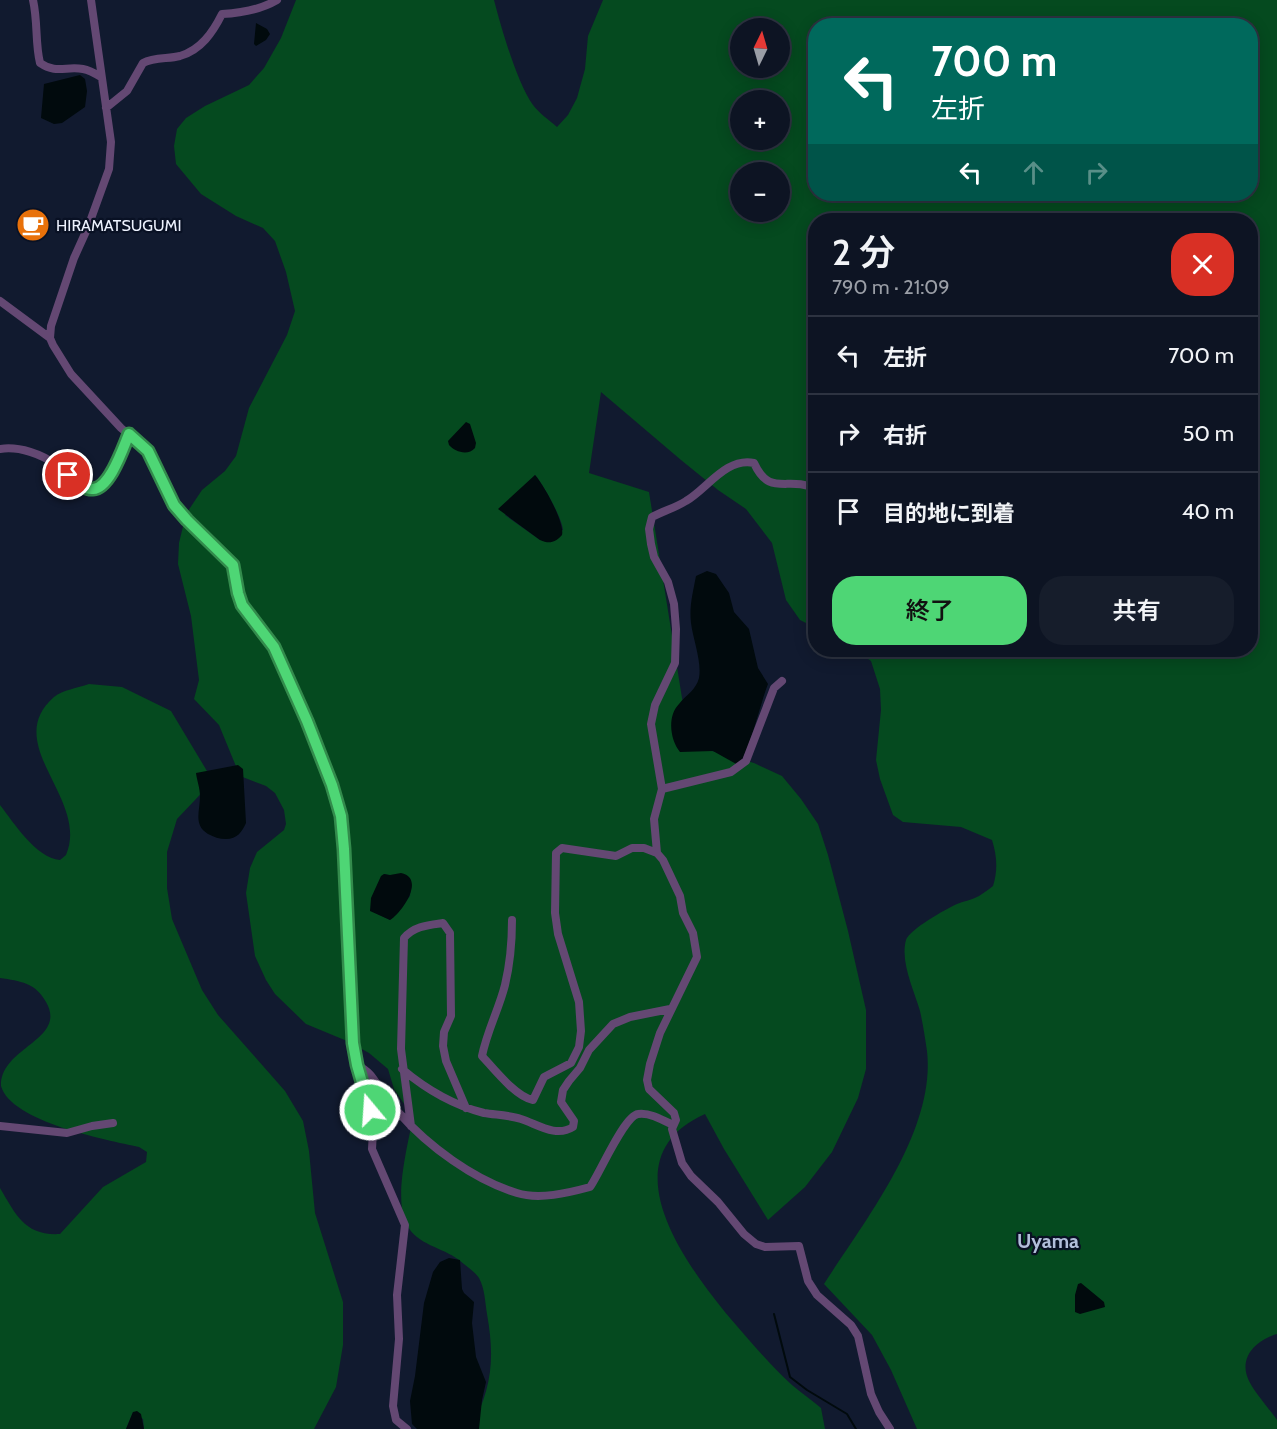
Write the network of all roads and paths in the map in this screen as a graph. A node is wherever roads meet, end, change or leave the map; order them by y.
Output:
1 (33, 0) edge
2 (91, 0) edge
3 (277, 0) edge
4 (101, 77) junction
5 (106, 108) junction
6 (0, 301) edge
7 (50, 338) junction
8 (129, 434) junction
9 (0, 449) edge
10 (808, 486) edge
11 (782, 681) dead end
12 (662, 789) junction
13 (657, 853) junction
14 (512, 920) dead end
15 (670, 1009) junction
16 (357, 1065) junction
17 (402, 1070) junction
18 (466, 1108) junction
19 (402, 1116) junction
20 (372, 1118) junction
21 (112, 1123) dead end
22 (673, 1125) junction
23 (0, 1126) edge
24 (411, 1126) junction
25 (406, 1429) edge
26 (890, 1429) edge

1 - 4 street
2 - 4 street
3 - 5 street
4 - 5 street
5 - 7 street
6 - 7 street
7 - 8 street
8 - 9 street
8 - 16 street
10 - 12 street
11 - 12 street
12 - 13 street
13 - 14 street
13 - 15 street
15 - 18 street
15 - 22 street
16 - 19 street
16 - 20 street
17 - 18 street
17 - 18 street
17 - 24 street
19 - 20 street
19 - 24 street
20 - 25 street
21 - 23 street
22 - 24 street
22 - 26 street

